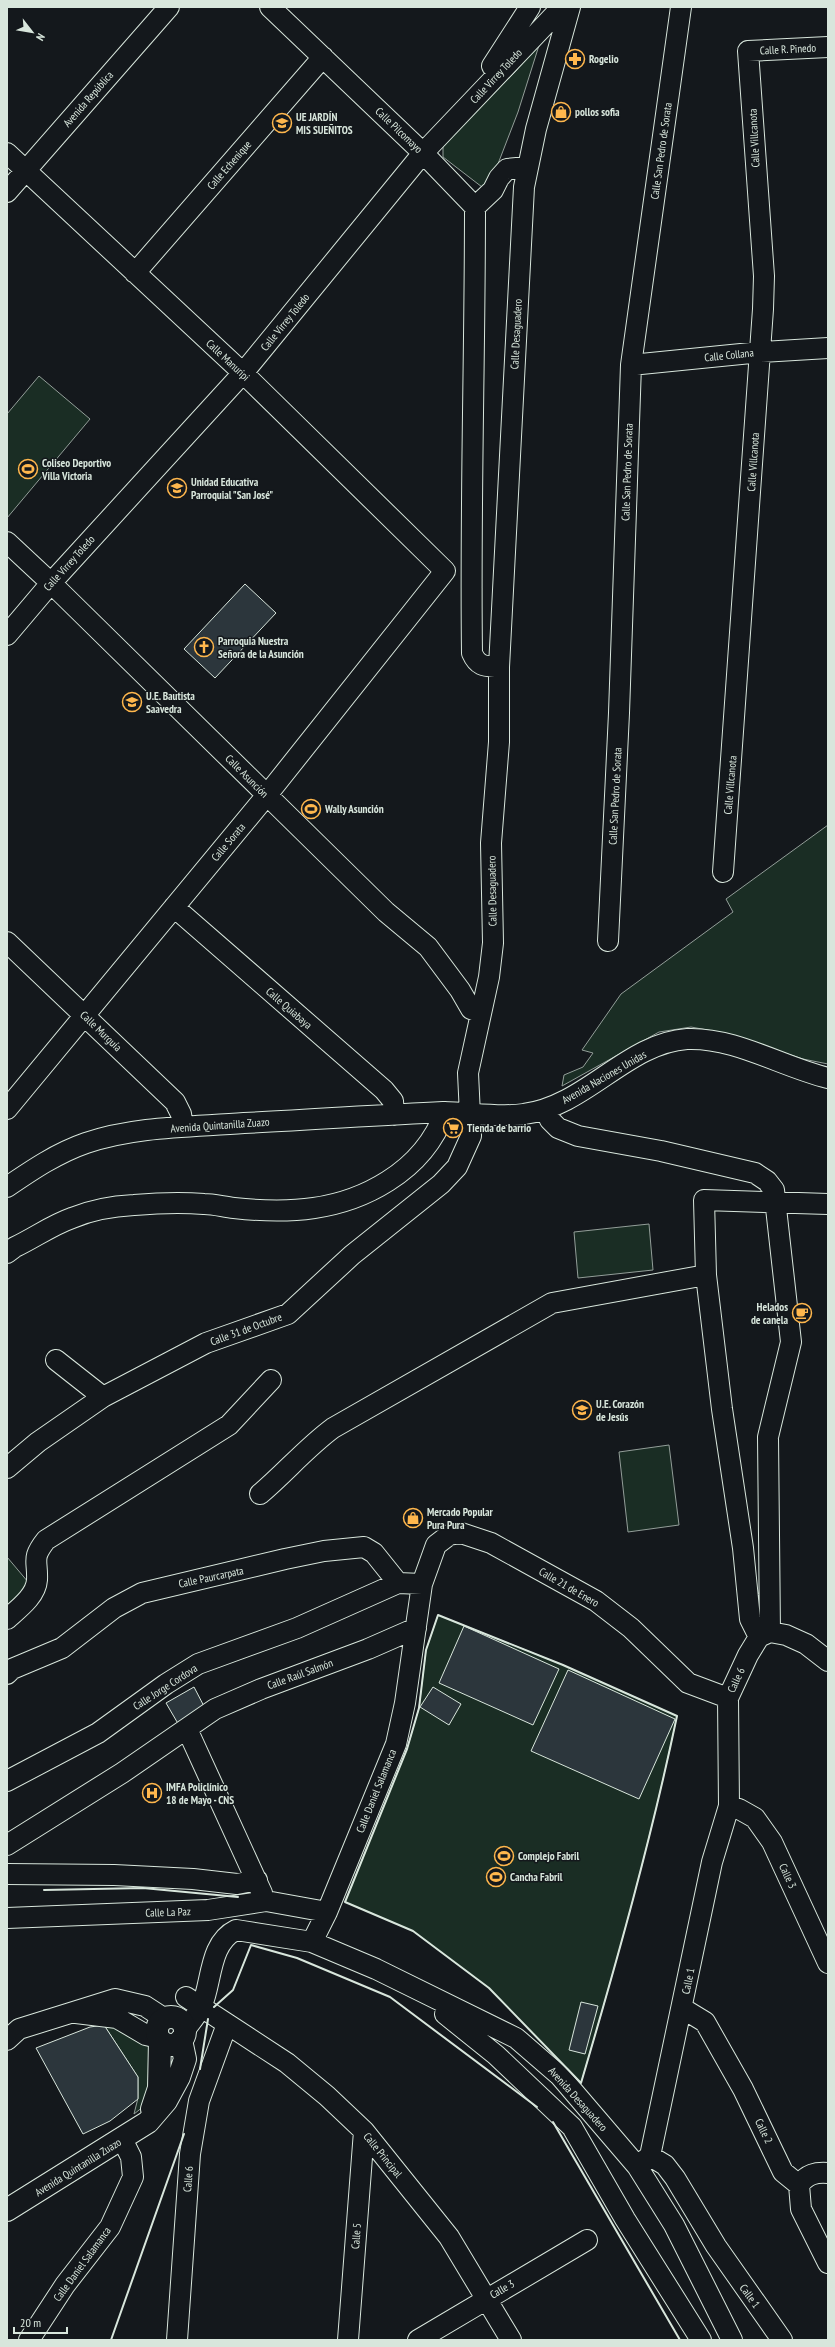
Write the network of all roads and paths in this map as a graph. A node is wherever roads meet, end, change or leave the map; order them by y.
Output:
1 (169, 7) edge
2 (270, 7) edge
3 (530, 7) edge
4 (562, 7) edge
5 (570, 7) edge
6 (681, 7) edge
7 (828, 47) edge
8 (748, 51) joint
9 (323, 57) junction
10 (489, 85) junction
11 (7, 154) edge
12 (423, 154) junction
13 (527, 167) junction
14 (26, 171) junction
15 (7, 192) edge
16 (476, 207) junction
17 (135, 273) junction
18 (828, 348) edge
19 (761, 352) junction
20 (631, 365) junction
21 (243, 373) junction
22 (7, 542) edge
23 (445, 571) joint
24 (51, 583) junction
25 (7, 635) edge
26 (499, 667) junction
27 (267, 795) junction
28 (723, 872) dead end
29 (174, 907) junction
30 (608, 941) dead end
31 (7, 942) edge
32 (481, 1013) junction
33 (85, 1016) junction
34 (828, 1078) edge
35 (7, 1108) edge
36 (545, 1109) junction
37 (445, 1112) junction
38 (470, 1113) junction
39 (394, 1115) junction
40 (183, 1127) junction
41 (7, 1187) edge
42 (776, 1202) junction
43 (828, 1204) edge
44 (7, 1253) edge
45 (706, 1275) junction
46 (56, 1360) dead end
47 (271, 1380) dead end
48 (103, 1397) junction
49 (7, 1468) edge
50 (260, 1494) dead end
51 (460, 1532) joint
52 (398, 1583) junction
53 (422, 1584) junction
54 (7, 1619) edge
55 (416, 1628) junction
56 (764, 1634) junction
57 (828, 1661) edge
58 (7, 1674) edge
59 (728, 1698) junction
60 (187, 1729) junction
61 (7, 1781) edge
62 (729, 1806) junction
63 (7, 1845) edge
64 (7, 1874) edge
65 (257, 1880) junction
66 (266, 1901) junction
67 (327, 1912) junction
68 (7, 1918) edge
69 (312, 1942) junction
70 (828, 1963) edge
71 (417, 1991) junction
72 (199, 2005) junction
73 (682, 2008) junction
74 (227, 2024) junction
75 (170, 2031) junction
76 (7, 2040) edge
77 (364, 2131) junction
78 (122, 2139) junction
79 (644, 2161) junction
80 (828, 2173) edge
81 (799, 2185) junction
82 (7, 2210) edge
83 (587, 2240) dead end
84 (828, 2263) edge
85 (485, 2299) junction
86 (30, 2340) edge
87 (177, 2340) edge
88 (348, 2340) edge
89 (418, 2340) edge
90 (511, 2340) edge
91 (701, 2340) edge
92 (732, 2340) edge
93 (782, 2340) edge

1 - 14 street, Avenida República
2 - 9 street, Calle Pilcomayo
3 - 10 street
4 - 10 street, Calle Virrey Toledo
5 - 13 street, Calle Desaguadero
6 - 20 street, Calle San Pedro de Sorata
7 - 8 street, Calle R. Pinedo
8 - 19 street, Calle Villcanota
9 - 12 street, Calle Pilcomayo
9 - 17 street, Calle Echenique
10 - 12 street, Calle Virrey Toledo
11 - 14 street, Calle Manuripi
12 - 16 street, Calle Pilcomayo
12 - 21 street, Calle Virrey Toledo
13 - 16 street
13 - 26 street, Calle Desaguadero
14 - 15 street, Avenida República
14 - 17 street, Calle Manuripi
16 - 26 street
17 - 21 street, Calle Manuripi
18 - 19 street, Calle Collana
19 - 20 street, Calle Collana
19 - 28 street, Calle Villcanota
20 - 30 street, Calle San Pedro de Sorata
21 - 23 street, Calle Manuripi
21 - 24 street, Calle Virrey Toledo
22 - 24 street, Calle Asunción
23 - 27 street, Calle Sorata
24 - 25 street, Calle Virrey Toledo
24 - 27 street, Calle Asunción
26 - 32 street, Calle Desaguadero
27 - 29 street, Calle Sorata
27 - 32 street, Calle Asunción
29 - 33 street, Calle Sorata
29 - 39 street, Calle Quiabaya
31 - 33 street, Calle Murguía
32 - 38 street, Calle Desaguadero
33 - 35 street, Calle Sorata
33 - 40 street, Calle Murguía
34 - 36 street, Avenida Naciones Unidas
36 - 38 street, Avenida Naciones Unidas
36 - 42 street
37 - 38 street, Avenida Naciones Unidas
37 - 39 street, Avenida Quintanilla Zuazo
37 - 44 street
38 - 48 street, Calle 31 de Octubre
39 - 40 street, Avenida Quintanilla Zuazo
40 - 41 street, Avenida Quintanilla Zuazo
42 - 43 street
42 - 45 street
42 - 56 street
45 - 50 street
45 - 56 street
46 - 48 street
47 - 54 street
48 - 49 street, Calle 31 de Octubre
51 - 53 street, Calle Daniel Salamanca
51 - 59 street, Calle 21 de Enero
52 - 53 street
52 - 58 street, Calle Paurcarpata
52 - 61 street, Calle Jorge Cordova
53 - 55 street, Calle Daniel Salamanca
55 - 60 street, Calle Raúl Salmón
55 - 67 street, Calle Daniel Salamanca
56 - 57 street
56 - 59 street, Calle 6
59 - 62 street, Calle 6
60 - 63 street, Calle Raúl Salmón
60 - 65 street
62 - 70 street, Calle 3
62 - 73 street, Calle 1
64 - 65 street
65 - 66 street
66 - 67 street, Calle La Paz
66 - 68 street, Calle La Paz
67 - 69 street, Calle Daniel Salamanca
69 - 71 street, Avenida Desaguadero
69 - 72 street
71 - 79 street, Avenida Desaguadero
71 - 91 street
72 - 74 street, Calle Principal
72 - 75 street
73 - 79 street, Calle 1
73 - 81 street, Calle 2
74 - 77 street, Calle Principal
74 - 87 street, Calle 6
75 - 76 street
75 - 78 main road, Avenida Quintanilla Zuazo
77 - 85 street, Calle Principal
77 - 88 street, Calle 5
78 - 82 main road, Avenida Quintanilla Zuazo
78 - 86 street, Calle Daniel Salamanca
79 - 92 street, Avenida Desaguadero
79 - 93 street, Calle 1
80 - 81 street
81 - 84 street
83 - 85 street, Calle 3
85 - 89 street, Calle 3
85 - 90 street, Calle Principal

